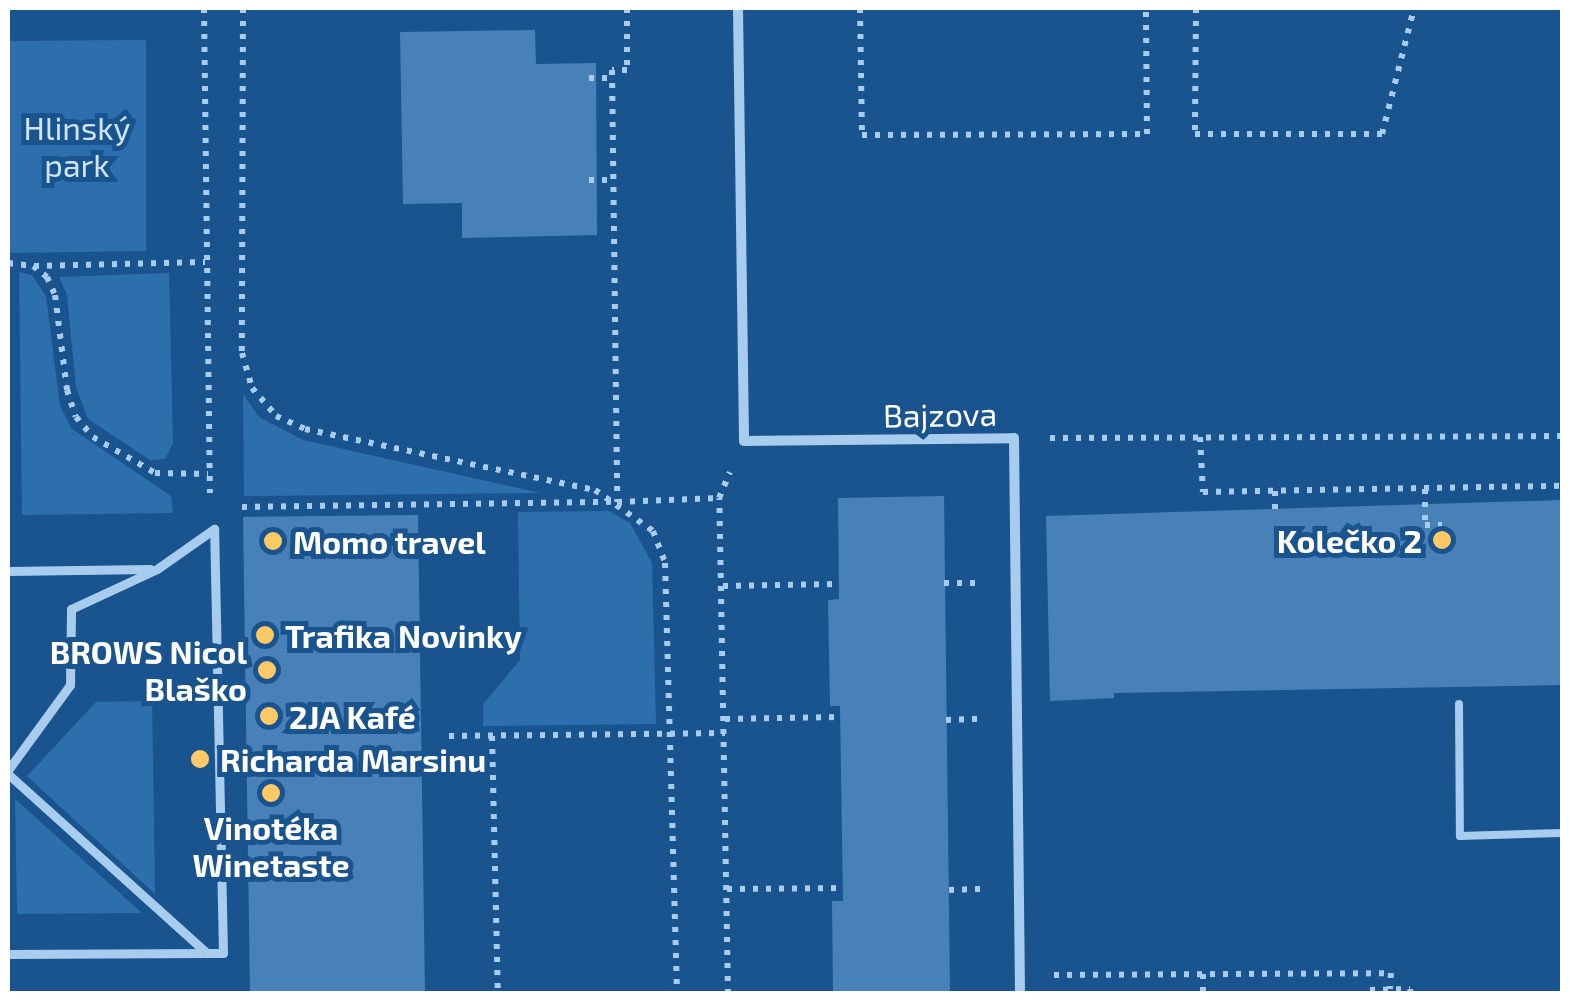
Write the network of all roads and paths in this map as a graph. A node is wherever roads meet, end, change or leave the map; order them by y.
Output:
1 (204, 8) edge
2 (244, 8) edge
3 (627, 8) edge
4 (738, 8) edge
5 (860, 8) edge
6 (1146, 8) edge
7 (1196, 8) edge
8 (1414, 8) edge
9 (588, 78) dead end
10 (612, 78) junction
11 (588, 180) dead end
12 (614, 180) junction
13 (206, 262) junction
14 (8, 263) edge
15 (33, 266) junction
16 (1562, 436) edge
17 (1200, 437) junction
18 (1014, 438) junction
19 (744, 441) junction
20 (208, 474) junction
21 (1562, 486) edge
22 (1425, 489) junction
23 (1274, 491) junction
24 (719, 498) junction
25 (617, 502) junction
26 (1275, 510) dead end
27 (1442, 525) dead end
28 (214, 529) junction
29 (156, 568) junction
30 (8, 570) edge
31 (838, 584) dead end
32 (723, 586) junction
33 (1459, 704) dead end
34 (840, 717) dead end
35 (725, 719) junction
36 (725, 733) junction
37 (670, 734) junction
38 (449, 736) dead end
39 (492, 736) junction
40 (8, 772) edge
41 (1562, 833) edge
42 (842, 888) dead end
43 (727, 889) junction
44 (207, 953) junction
45 (8, 954) edge
46 (1202, 974) junction
47 (1020, 975) junction
48 (1370, 990) dead end
49 (1390, 990) junction
50 (498, 994) edge
51 (677, 994) edge
52 (728, 994) edge
53 (1020, 994) edge
54 (1203, 994) edge
55 (1410, 994) edge

1 - 13 path
2 - 25 path
3 - 10 path
4 - 19 street
5 - 6 path
7 - 8 path
9 - 10 path
10 - 12 path
11 - 12 path
12 - 25 path
13 - 15 path
13 - 20 path
14 - 15 path
15 - 20 path
16 - 17 path
17 - 18 path
17 - 23 path
18 - 19 street, Bajzova
18 - 47 street, Bajzova
19 - 24 path
20 - 28 path
21 - 22 path
22 - 23 path
22 - 27 path
23 - 26 path
24 - 25 path
24 - 32 path
25 - 28 path
25 - 37 path
28 - 29 street
28 - 44 street
29 - 30 street
29 - 40 street
31 - 32 path
32 - 35 path
33 - 41 lane
34 - 35 path
35 - 36 path
36 - 37 path
36 - 43 path
37 - 39 path
37 - 51 path
38 - 39 path
39 - 50 path
40 - 44 street
42 - 43 path
43 - 52 path
44 - 45 street
46 - 47 path
46 - 49 path
46 - 54 path
47 - 53 street, Bajzova
48 - 49 path
49 - 55 path

